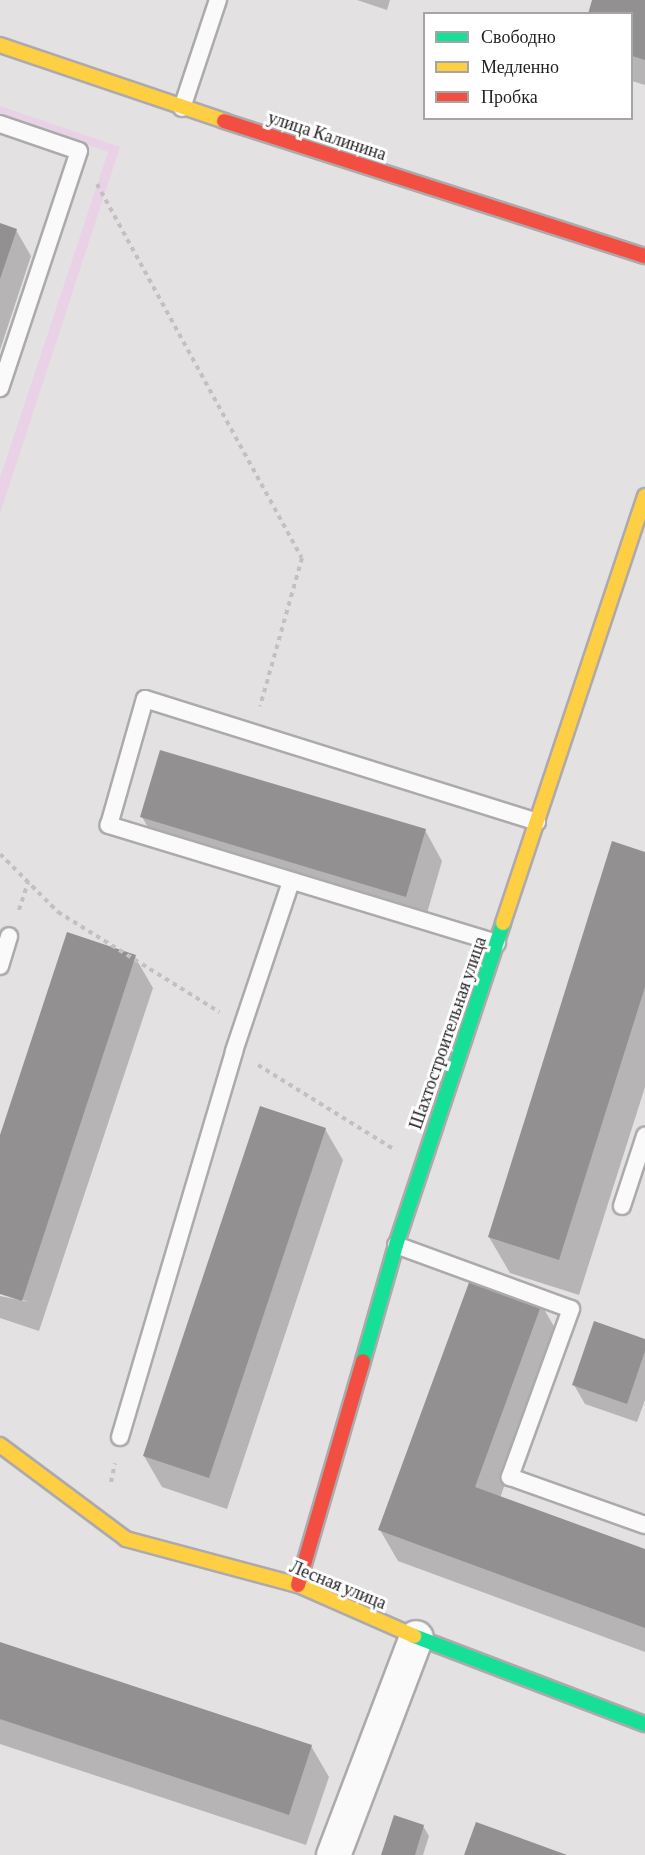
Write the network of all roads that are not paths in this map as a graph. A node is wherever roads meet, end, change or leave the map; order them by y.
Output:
1 (218, 0) edge
2 (0, 45) edge
3 (182, 108) junction
4 (0, 124) edge
5 (645, 256) edge
6 (0, 388) edge
7 (645, 496) edge
8 (537, 822) junction
9 (291, 882) junction
10 (9, 936) dead end
11 (497, 943) junction
12 (0, 966) edge
13 (645, 1136) edge
14 (622, 1206) dead end
15 (396, 1245) junction
16 (120, 1437) dead end
17 (0, 1445) edge
18 (645, 1525) edge
19 (298, 1585) junction
20 (417, 1637) junction
21 (645, 1724) edge
22 (333, 1855) edge

1 - 3 lane
2 - 3 street, улица Калинина
3 - 5 street, улица Калинина
4 - 6 lane
7 - 8 street, Шахтостроительная улица
8 - 9 lane
8 - 11 street, Шахтостроительная улица
9 - 11 lane
9 - 16 lane
10 - 12 lane
11 - 15 street, Шахтостроительная улица
13 - 14 lane
15 - 18 lane
15 - 19 street, Шахтостроительная улица
17 - 19 street, Лесная улица
19 - 20 street, Лесная улица
20 - 21 street, Лесная улица
20 - 22 street

